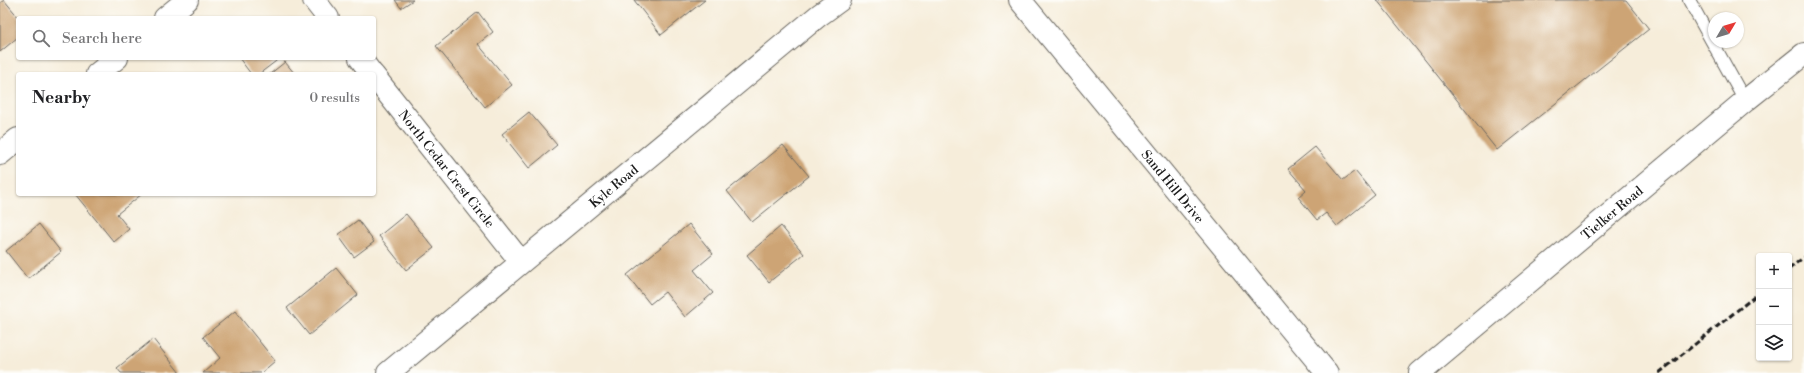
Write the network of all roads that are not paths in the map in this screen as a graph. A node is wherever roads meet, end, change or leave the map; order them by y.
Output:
1 (187, 0) edge
2 (314, 0) edge
3 (840, 0) edge
4 (1020, 0) edge
5 (1689, 0) edge
6 (167, 16) edge
7 (326, 16) edge
8 (1804, 54) edge
9 (114, 60) edge
10 (362, 60) edge
11 (100, 72) edge
12 (371, 72) edge
13 (376, 79) edge
14 (1745, 101) junction
15 (16, 141) edge
16 (0, 154) edge
17 (520, 262) junction
18 (388, 373) edge
19 (1327, 373) edge
20 (1420, 373) edge

1 - 6 street
2 - 7 street
3 - 17 street, Kyle Road
4 - 19 street, Sand Hill Drive
5 - 14 lane
8 - 14 street, Tielker Road
9 - 11 street
10 - 12 street, North Cedar Crest Circle
13 - 17 street, North Cedar Crest Circle
14 - 20 street, Tielker Road
15 - 16 street
17 - 18 street, Kyle Road

